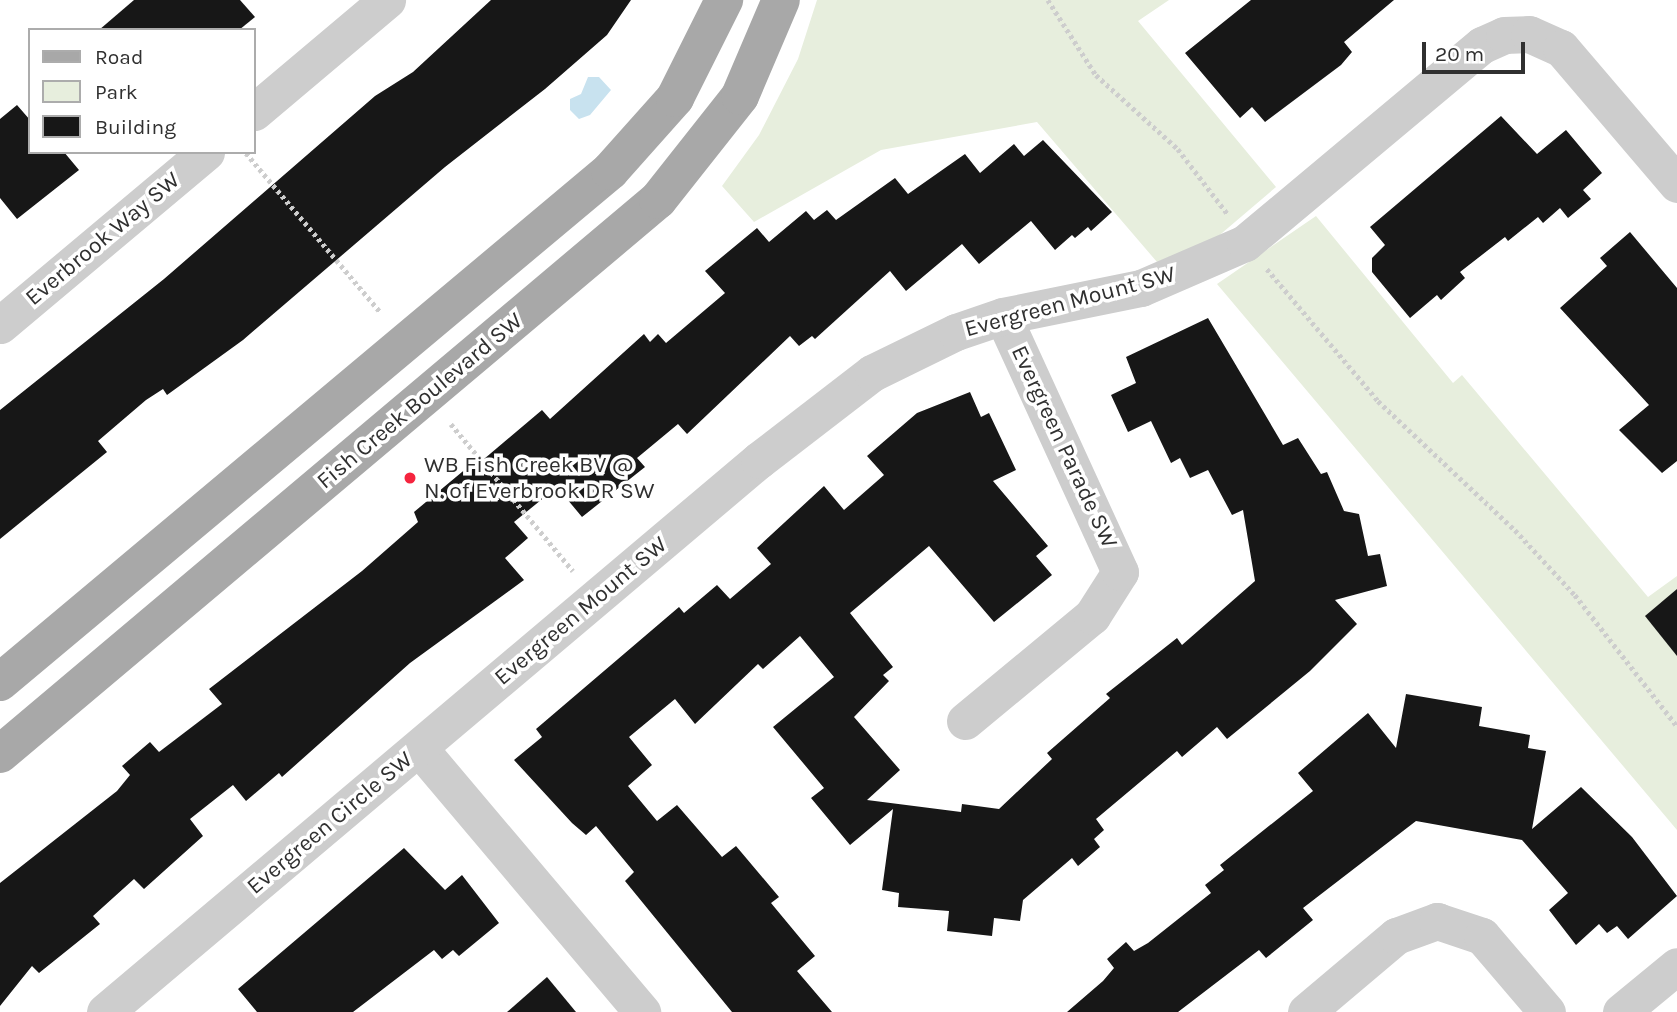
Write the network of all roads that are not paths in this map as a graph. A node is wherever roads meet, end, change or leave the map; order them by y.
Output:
1 (387, 0) edge
2 (724, 0) edge
3 (781, 0) edge
4 (256, 110) edge
5 (204, 154) edge
6 (1677, 184) edge
7 (1003, 316) junction
8 (0, 325) edge
9 (0, 682) edge
10 (965, 721) dead end
11 (419, 748) junction
12 (0, 754) edge
13 (1677, 965) edge
14 (105, 1012) edge
15 (642, 1012) edge
16 (1306, 1012) edge
17 (1547, 1012) edge
18 (1621, 1012) edge

1 - 4 street
2 - 9 main road
3 - 12 main road, Fish Creek Boulevard SW
5 - 8 street, Everbrook Way SW
6 - 7 street, Evergreen Mount SW
7 - 10 street, Evergreen Parade SW
7 - 11 street, Evergreen Mount SW
11 - 14 street, Evergreen Circle SW
11 - 15 street, Evergreen Circle SW
13 - 18 street
16 - 17 street

